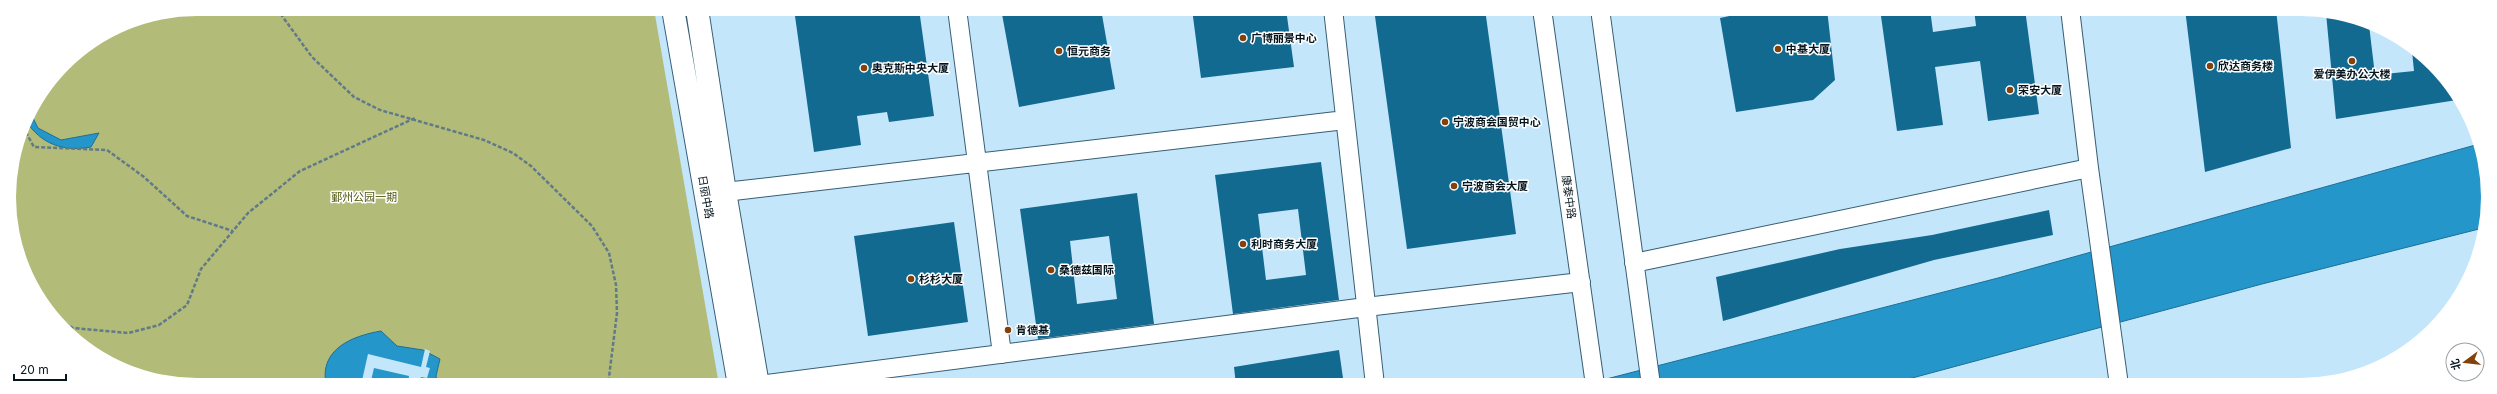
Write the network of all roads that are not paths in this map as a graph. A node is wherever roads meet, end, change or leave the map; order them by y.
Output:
1 (674, 16) edge
2 (698, 16) edge
3 (958, 16) edge
4 (1334, 16) edge
5 (1543, 16) edge
6 (1601, 16) edge
7 (2071, 16) edge
8 (1345, 120) junction
9 (977, 163) junction
10 (2089, 168) junction
11 (725, 192) junction
12 (1634, 262) junction
13 (1581, 282) junction
14 (1366, 307) junction
15 (1002, 354) junction
16 (1594, 376) edge
17 (738, 378) edge
18 (758, 378) edge
19 (814, 378) edge
20 (1373, 378) edge
21 (1650, 378) edge
22 (2118, 378) edge

1 - 17 main road, 日丽中路
2 - 11 main road, 日丽中路
3 - 9 street
4 - 8 street
5 - 13 street, 康泰中路
6 - 12 street
7 - 10 street
8 - 9 street
8 - 14 street
9 - 11 street
9 - 15 street
10 - 12 street
10 - 22 street
11 - 18 main road, 日丽中路
12 - 21 street
13 - 14 street
13 - 16 street, 康泰中路
14 - 15 street
14 - 20 street
15 - 19 street

